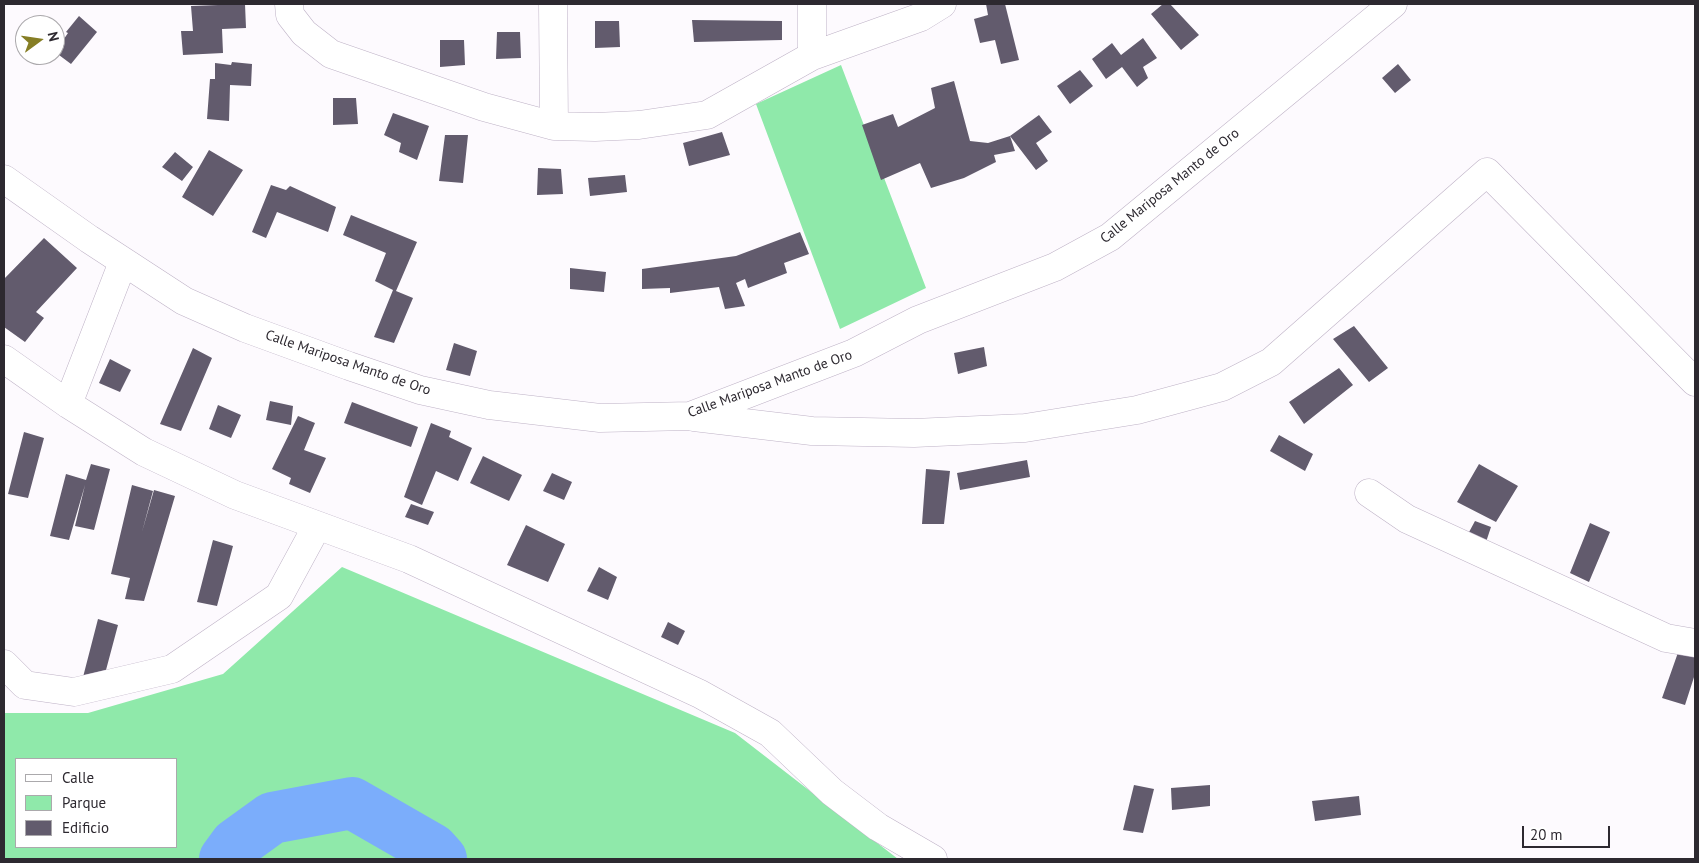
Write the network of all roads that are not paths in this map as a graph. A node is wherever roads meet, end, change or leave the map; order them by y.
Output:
1 (289, 4) edge
2 (553, 4) edge
3 (812, 4) edge
4 (942, 4) edge
5 (1393, 4) edge
6 (812, 56) junction
7 (554, 126) junction
8 (4, 179) edge
9 (123, 262) junction
10 (4, 359) edge
11 (1695, 382) edge
12 (68, 404) junction
13 (690, 416) junction
14 (1369, 493) dead end
15 (317, 526) junction
16 (1695, 644) edge
17 (4, 664) edge
18 (933, 859) edge

1 - 7 street
2 - 7 street
3 - 6 street
4 - 6 street
5 - 13 street, Calle Mariposa Manto de Oro
6 - 7 street
8 - 9 street, Calle Mariposa Manto de Oro
9 - 12 street
9 - 13 street, Calle Mariposa Manto de Oro
10 - 12 street
11 - 13 street
12 - 15 street
14 - 16 street
15 - 17 street
15 - 18 street

